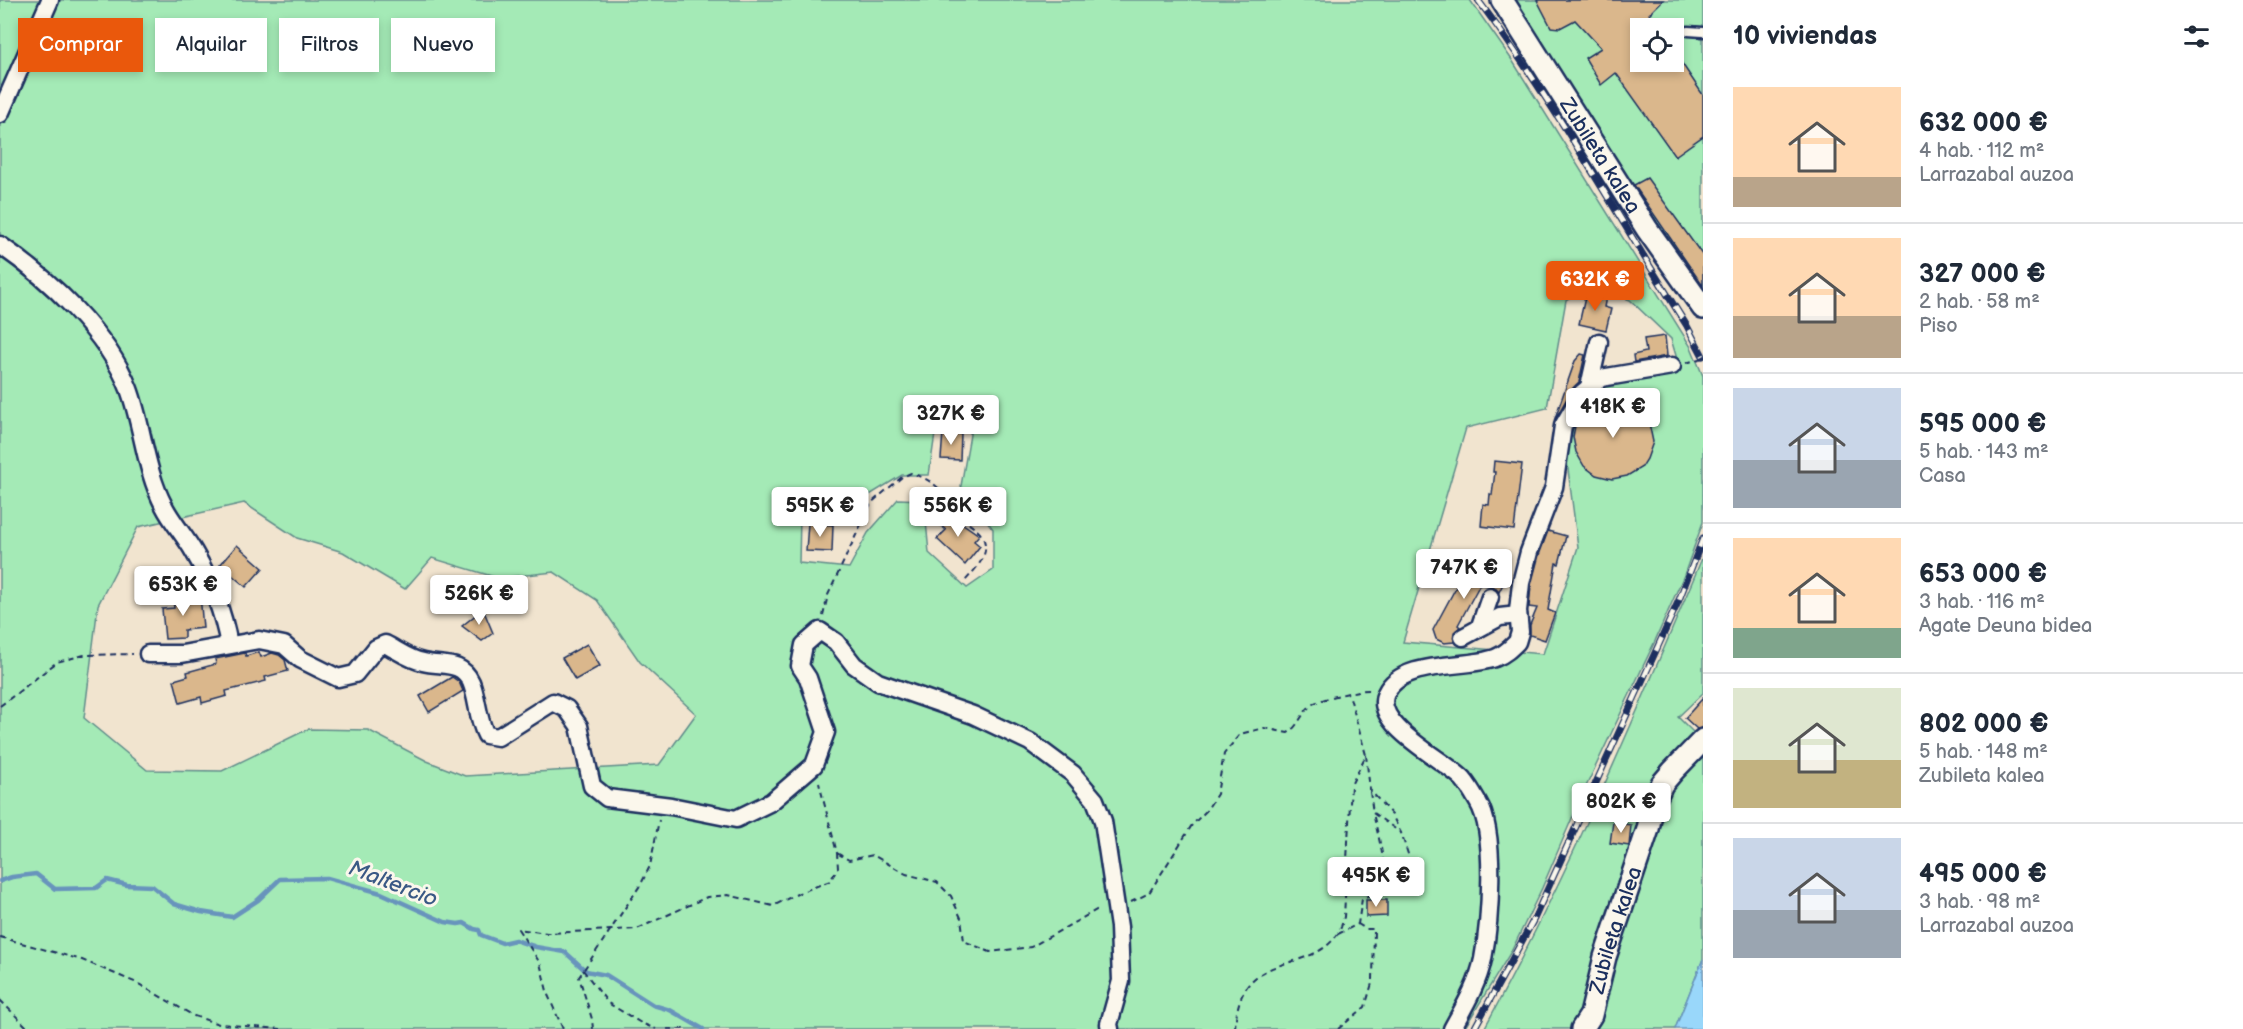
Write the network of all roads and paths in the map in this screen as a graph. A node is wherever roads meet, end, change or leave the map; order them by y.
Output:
1 (50, 0) edge
2 (1502, 0) edge
3 (1688, 31) dead end
4 (1703, 32) edge
5 (0, 114) edge
6 (0, 245) edge
7 (1703, 308) edge
8 (1599, 342) dead end
9 (1703, 358) edge
10 (1693, 362) dead end
11 (1672, 366) dead end
12 (1589, 387) junction
13 (965, 581) dead end
14 (1490, 597) dead end
15 (1518, 615) junction
16 (1480, 626) junction
17 (820, 631) junction
18 (1463, 637) dead end
19 (229, 645) junction
20 (148, 654) joint
21 (1349, 693) junction
22 (1386, 693) junction
23 (0, 706) edge
24 (1703, 740) edge
25 (1366, 755) junction
26 (814, 765) junction
27 (1370, 790) junction
28 (663, 805) junction
29 (1373, 813) junction
30 (1401, 833) junction
31 (837, 853) junction
32 (1410, 890) dead end
33 (1116, 905) junction
34 (1358, 924) junction
35 (611, 931) junction
36 (1338, 934) junction
37 (0, 937) edge
38 (584, 970) junction
39 (0, 1000) edge
40 (29, 1029) edge
41 (280, 1029) edge
42 (563, 1029) edge
43 (593, 1029) edge
44 (656, 1029) edge
45 (667, 1029) edge
46 (685, 1029) edge
47 (1110, 1029) edge
48 (1234, 1029) edge
49 (1338, 1029) edge
50 (1452, 1029) edge
51 (1582, 1029) edge

1 - 5 street
2 - 7 street, Zubileta kalea
3 - 4 lane
6 - 19 street
8 - 12 street
9 - 10 path
11 - 12 street
12 - 15 street
13 - 17 path
14 - 16 street
15 - 16 street
15 - 22 street
16 - 18 street
17 - 26 street
17 - 33 street
19 - 20 street
19 - 28 street
20 - 23 path
21 - 22 path
21 - 25 path
21 - 33 path
22 - 50 street
24 - 51 street, Zubileta kalea
25 - 27 path
25 - 36 path
26 - 28 street
26 - 31 path
27 - 29 path
27 - 30 path
28 - 35 path
29 - 30 path
29 - 34 path
30 - 32 path
31 - 33 path
31 - 35 path
33 - 47 street
34 - 36 path
34 - 49 path
35 - 38 path
35 - 42 path
36 - 48 path
37 - 41 path
38 - 43 path
38 - 44 path
39 - 40 path
45 - 46 path

